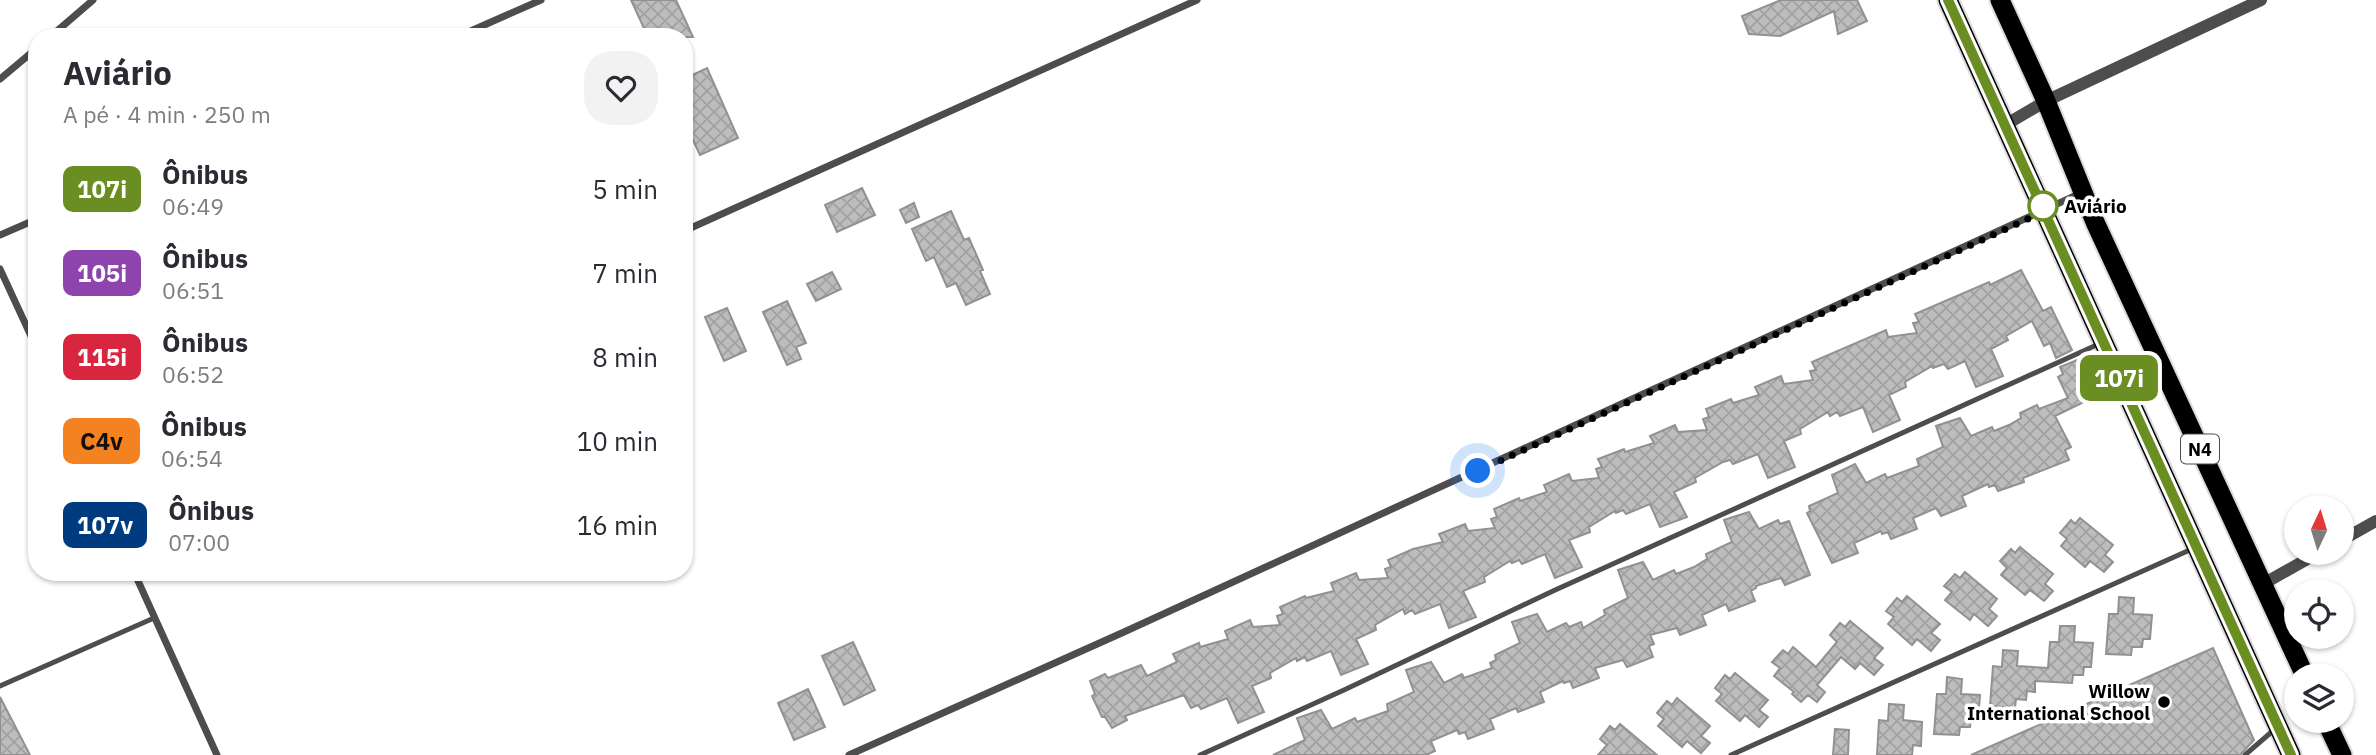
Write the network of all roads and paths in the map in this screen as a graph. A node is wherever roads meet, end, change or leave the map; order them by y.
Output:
1 (93, 0) edge
2 (541, 0) edge
3 (1197, 0) edge
4 (1948, 0) edge
5 (2000, 0) edge
6 (2261, 0) edge
7 (60, 28) edge
8 (477, 28) edge
9 (28, 56) edge
10 (0, 79) edge
11 (2046, 101) junction
12 (2006, 125) junction
13 (2082, 193) junction
14 (2045, 211) junction
15 (28, 223) edge
16 (693, 227) edge
17 (0, 235) edge
18 (0, 269) edge
19 (28, 330) edge
20 (2104, 342) junction
21 (2376, 521) edge
22 (2354, 533) edge
23 (2195, 548) junction
24 (2297, 565) edge
25 (138, 581) edge
26 (2263, 584) junction
27 (154, 618) junction
28 (2299, 663) edge
29 (0, 686) edge
30 (2278, 727) junction
31 (2332, 733) edge
32 (217, 755) edge
33 (849, 755) edge
34 (1200, 755) edge
35 (1731, 755) edge
36 (2245, 755) edge
37 (2291, 755) edge
38 (2342, 755) edge

1 - 7 street
2 - 8 street
3 - 16 street
4 - 12 highway, N4
5 - 11 highway, N4
6 - 11 street
9 - 10 street
11 - 12 street
11 - 13 highway, N4
12 - 14 highway, N4
13 - 14 street
13 - 26 highway, N4
14 - 20 highway, N4
14 - 33 street
15 - 17 street
18 - 19 street
20 - 23 highway, N4
20 - 34 lane
21 - 22 street
23 - 30 highway, N4
23 - 35 lane
24 - 26 street
25 - 27 street
26 - 28 highway, N4
27 - 29 lane
27 - 32 street
30 - 36 lane
30 - 37 highway, N4
31 - 38 highway

